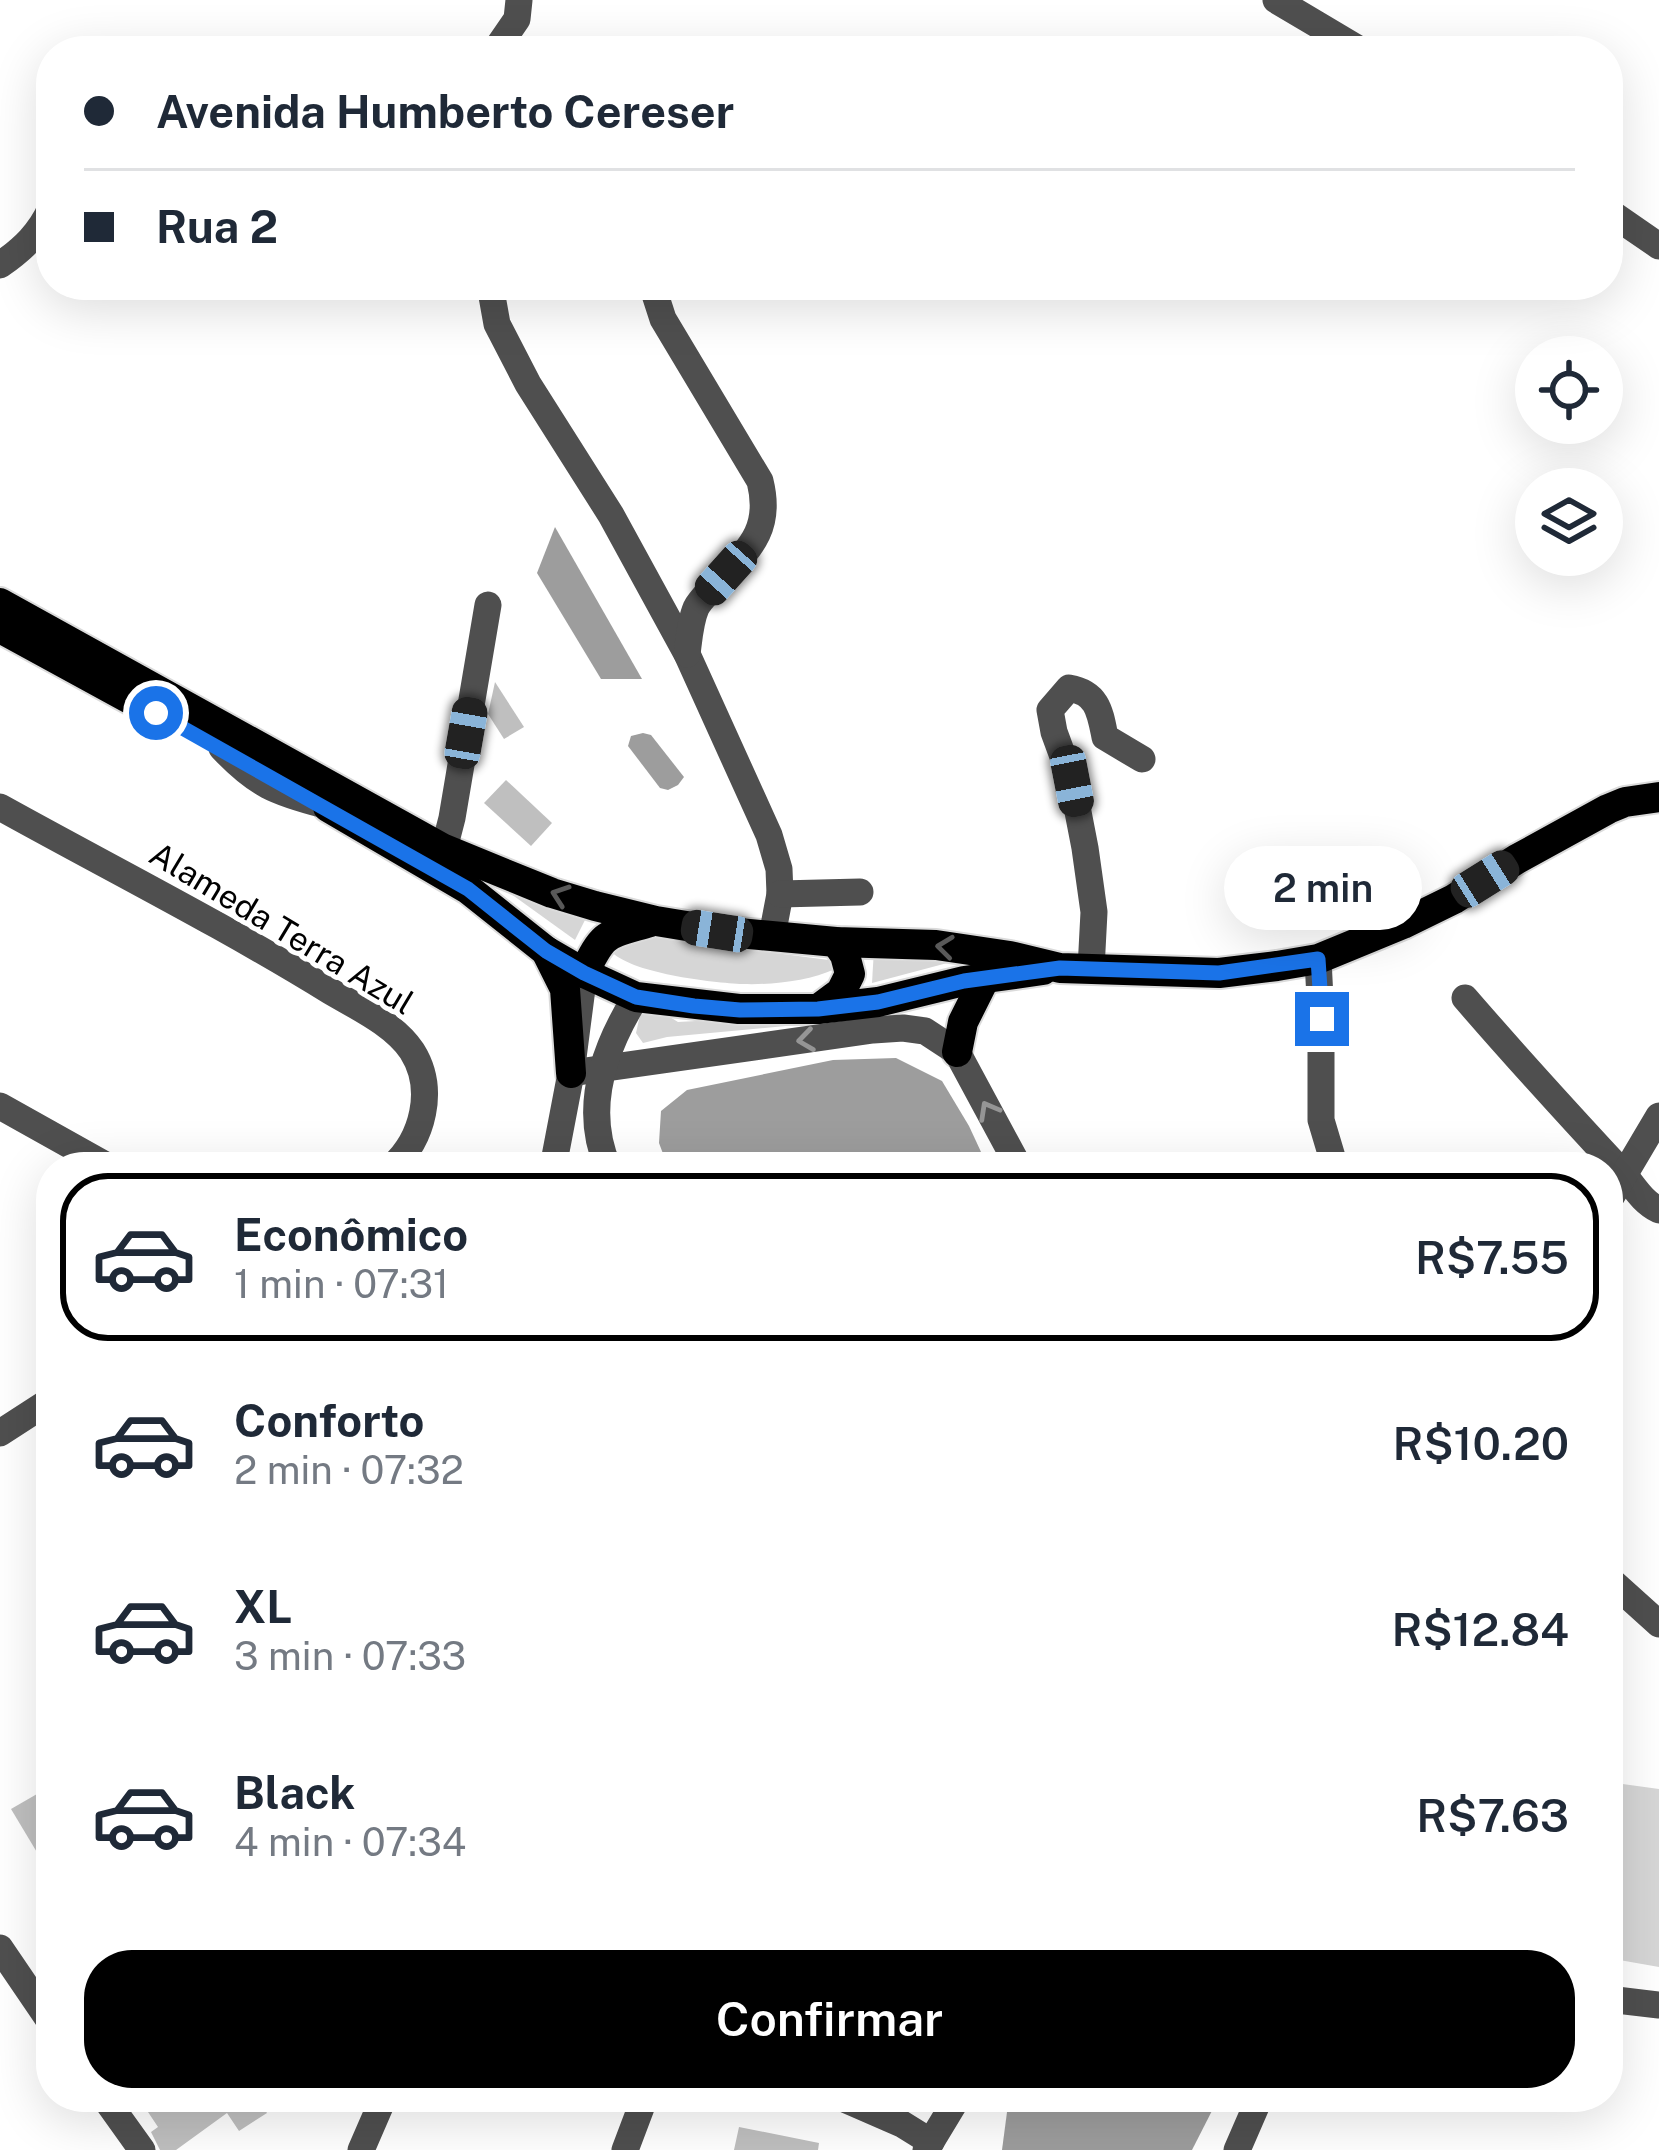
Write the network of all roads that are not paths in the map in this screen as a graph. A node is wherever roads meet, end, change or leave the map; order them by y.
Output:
1 (519, 0) edge
2 (1276, 0) edge
3 (505, 36) edge
4 (1337, 36) edge
5 (1623, 222) edge
6 (36, 234) edge
7 (1659, 246) edge
8 (0, 265) edge
9 (493, 300) edge
10 (657, 300) edge
11 (0, 603) edge
12 (488, 605) dead end
13 (0, 628) edge
14 (687, 654) junction
15 (1142, 759) dead end
16 (1659, 797) edge
17 (0, 807) edge
18 (444, 849) junction
19 (860, 892) dead end
20 (780, 894) junction
21 (656, 921) junction
22 (772, 936) junction
23 (836, 942) junction
24 (546, 951) junction
25 (1318, 959) junction
26 (1076, 969) junction
27 (584, 973) junction
28 (986, 978) junction
29 (636, 997) junction
30 (1465, 998) dead end
31 (818, 1009) junction
32 (957, 1052) junction
33 (603, 1068) junction
34 (571, 1073) junction
35 (0, 1106) edge
36 (1659, 1116) edge
37 (82, 1152) edge
38 (409, 1152) edge
39 (556, 1152) edge
40 (602, 1152) edge
41 (1011, 1152) edge
42 (1331, 1152) edge
43 (1602, 1152) edge
44 (1624, 1175) joint
45 (1659, 1210) edge
46 (36, 1408) edge
47 (2, 1426) edge
48 (1623, 1592) edge
49 (1659, 1624) edge
50 (0, 1948) edge
51 (10, 1986) edge
52 (1623, 2001) edge
53 (1659, 2005) edge
54 (36, 2009) edge
55 (115, 2112) edge
56 (377, 2112) edge
57 (640, 2112) edge
58 (874, 2112) edge
59 (949, 2112) edge
60 (1253, 2112) edge
61 (928, 2146) edge
62 (142, 2150) edge
63 (361, 2150) edge
64 (626, 2150) edge
65 (1237, 2150) edge

1 - 3 street
2 - 4 street
5 - 7 street
6 - 8 street
9 - 14 street
10 - 14 street
11 - 18 main road
12 - 18 street
13 - 24 main road
14 - 20 street
15 - 26 street
16 - 25 main road
17 - 38 street, Alameda Terra Azul
21 -> 18 main road
19 - 20 street
20 - 22 street
21 - 22 main road
21 - 27 main road
22 - 23 main road
26 -> 23 main road
23 - 31 main road
24 - 27 main road
24 - 34 main road
25 - 26 main road
25 - 42 street
26 - 28 main road
27 - 29 main road
27 - 34 street
28 - 31 main road
28 - 32 main road
29 - 31 main road
29 - 33 street
30 - 43 street
32 -> 33 street
41 -> 32 street
33 - 34 street
33 - 40 street
34 - 39 street
35 - 37 street
36 - 44 street
44 - 45 street
46 - 47 street
48 - 49 street
50 - 51 street
51 - 54 street
52 - 53 street
55 - 62 street
56 - 63 street
57 - 64 street
58 - 61 street
59 - 61 street
60 - 65 street

